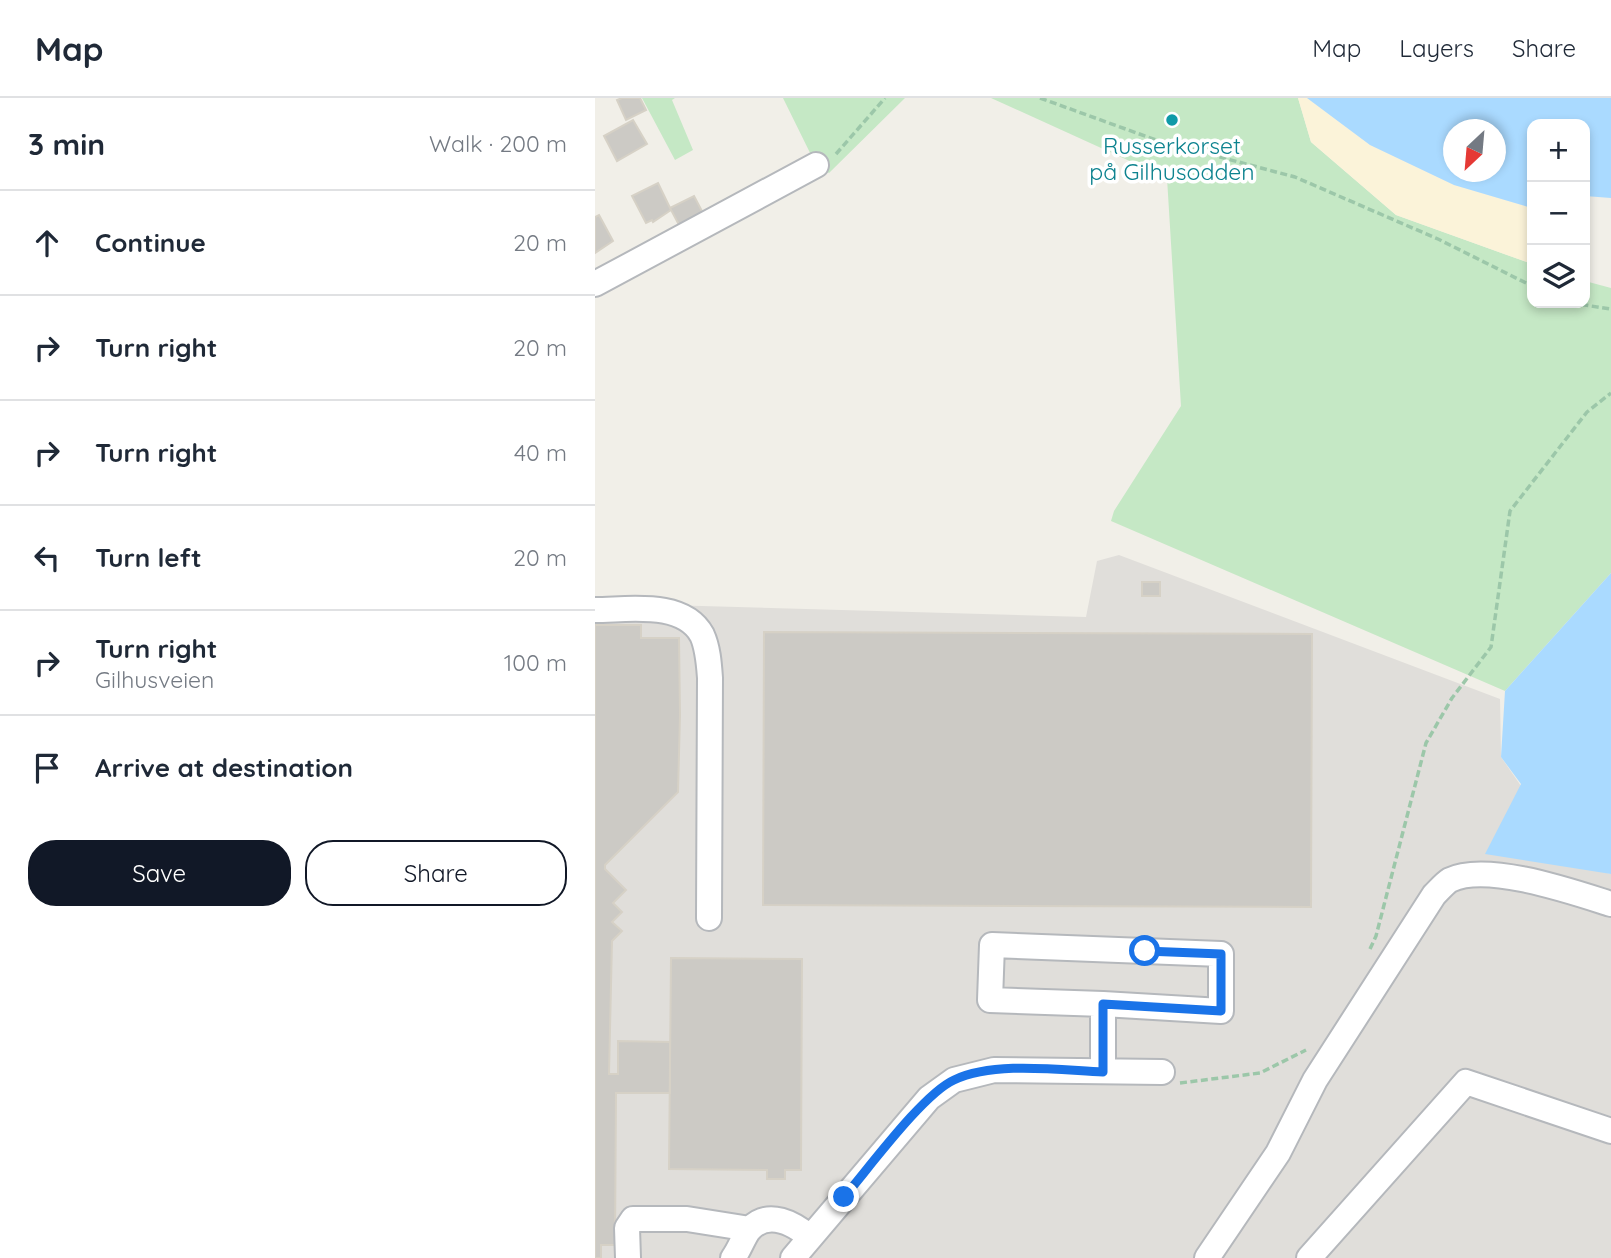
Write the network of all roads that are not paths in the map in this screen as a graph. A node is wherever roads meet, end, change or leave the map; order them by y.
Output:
1 (816, 165) road end
2 (595, 284) edge
3 (595, 610) edge
4 (1611, 904) edge
5 (709, 918) dead end
6 (1103, 1004) junction
7 (1103, 1072) junction
8 (1167, 1078) road end
9 (1611, 1131) edge
10 (750, 1229) junction
11 (810, 1237) junction
12 (628, 1258) edge
13 (733, 1258) edge
14 (793, 1258) edge
15 (1207, 1258) edge
16 (1309, 1258) edge

1 - 2 street
3 - 5 street
4 - 15 street
6 - 6 street
6 - 7 street
7 - 8 street
7 - 11 street
9 - 16 street
10 - 11 street
10 - 12 street
10 - 13 street
11 - 14 street

